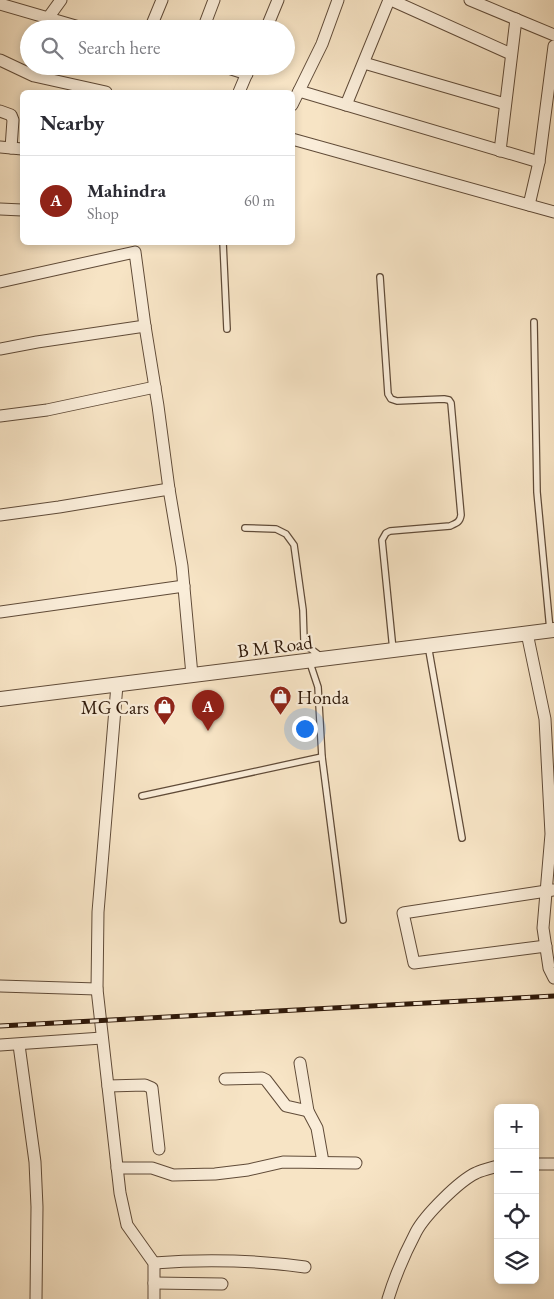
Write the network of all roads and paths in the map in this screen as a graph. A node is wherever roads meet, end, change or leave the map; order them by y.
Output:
1 (61, 0) edge
2 (162, 0) edge
3 (214, 0) edge
4 (278, 0) edge
5 (338, 0) edge
6 (390, 0) edge
7 (470, 0) edge
8 (9, 4) edge
9 (48, 18) junction
10 (516, 19) junction
11 (55, 20) edge
12 (154, 20) edge
13 (206, 20) edge
14 (270, 20) edge
15 (554, 35) edge
16 (554, 46) edge
17 (511, 54) junction
18 (0, 60) edge
19 (364, 63) junction
20 (20, 69) edge
21 (32, 75) edge
22 (246, 75) edge
23 (97, 90) edge
24 (240, 90) edge
25 (299, 91) junction
26 (295, 99) edge
27 (505, 104) junction
28 (346, 105) junction
29 (0, 111) edge
30 (295, 140) edge
31 (11, 148) edge
32 (500, 151) junction
33 (539, 162) junction
34 (528, 205) junction
35 (0, 208) edge
36 (20, 210) edge
37 (554, 212) edge
38 (223, 245) edge
39 (135, 247) edge
40 (380, 277) dead end
41 (0, 282) edge
42 (534, 322) dead end
43 (145, 326) junction
44 (227, 329) dead end
45 (0, 349) edge
46 (155, 387) junction
47 (0, 416) edge
48 (169, 489) junction
49 (0, 515) edge
50 (245, 528) dead end
51 (184, 586) junction
52 (0, 612) edge
53 (552, 630) edge
54 (527, 633) junction
55 (428, 645) junction
56 (393, 650) junction
57 (324, 659) junction
58 (309, 660) junction
59 (192, 675) junction
60 (117, 684) junction
61 (0, 699) edge
62 (550, 718) edge
63 (322, 757) junction
64 (551, 771) edge
65 (142, 796) dead end
66 (552, 834) edge
67 (462, 838) dead end
68 (550, 890) edge
69 (343, 920) dead end
70 (549, 928) edge
71 (546, 946) junction
72 (554, 978) edge
73 (0, 986) edge
74 (97, 988) junction
75 (102, 1038) junction
76 (0, 1045) edge
77 (19, 1045) junction
78 (300, 1063) dead end
79 (225, 1079) dead end
80 (108, 1086) junction
81 (308, 1111) junction
82 (159, 1149) dead end
83 (323, 1162) junction
84 (356, 1163) dead end
85 (539, 1164) edge
86 (554, 1164) edge
87 (494, 1167) edge
88 (117, 1168) junction
89 (154, 1263) junction
90 (305, 1267) dead end
91 (154, 1284) junction
92 (222, 1284) dead end
93 (36, 1299) edge
94 (154, 1299) edge
95 (388, 1299) edge

1 - 9 street
2 - 12 street
3 - 13 street
4 - 14 street
5 - 25 street
6 - 17 street
6 - 19 street
7 - 10 street
8 - 9 street
9 - 11 street
10 - 15 street
10 - 17 street
16 - 33 street
17 - 27 street
18 - 20 street
19 - 27 street
19 - 28 street
21 - 23 street
22 - 24 street
25 - 26 street
25 - 28 street
27 - 32 street
28 - 32 street
29 - 31 street
30 - 34 street
32 - 33 street
33 - 34 street
34 - 37 street
35 - 36 street
38 - 44 lane
39 - 41 street
39 - 43 street
40 - 56 lane
42 - 53 lane
43 - 45 street
43 - 46 street
46 - 47 street
46 - 48 street
48 - 49 street
48 - 51 street
50 - 57 lane
51 - 52 street
51 - 59 street
53 - 54 street, B M Road
54 - 55 street, B M Road
54 - 62 street
55 - 56 street, B M Road
55 - 67 lane
56 - 57 street, B M Road
57 - 58 street, B M Road
58 - 59 street, B M Road
58 - 63 lane
59 - 60 street, B M Road
60 - 61 street, B M Road
60 - 74 street
62 - 64 street
63 - 65 lane
63 - 69 lane
64 - 66 street
66 - 68 street
68 - 70 street
68 - 71 street
70 - 71 street
71 - 72 street
73 - 74 street
74 - 75 street
75 - 77 street
75 - 80 street
76 - 77 street
77 - 93 street
78 - 81 street
79 - 81 street
80 - 82 street
80 - 88 street
81 - 83 street
83 - 84 street
83 - 88 street
85 - 86 street
87 - 95 street
88 - 89 street
89 - 90 street
89 - 91 street
91 - 92 street
91 - 94 street

